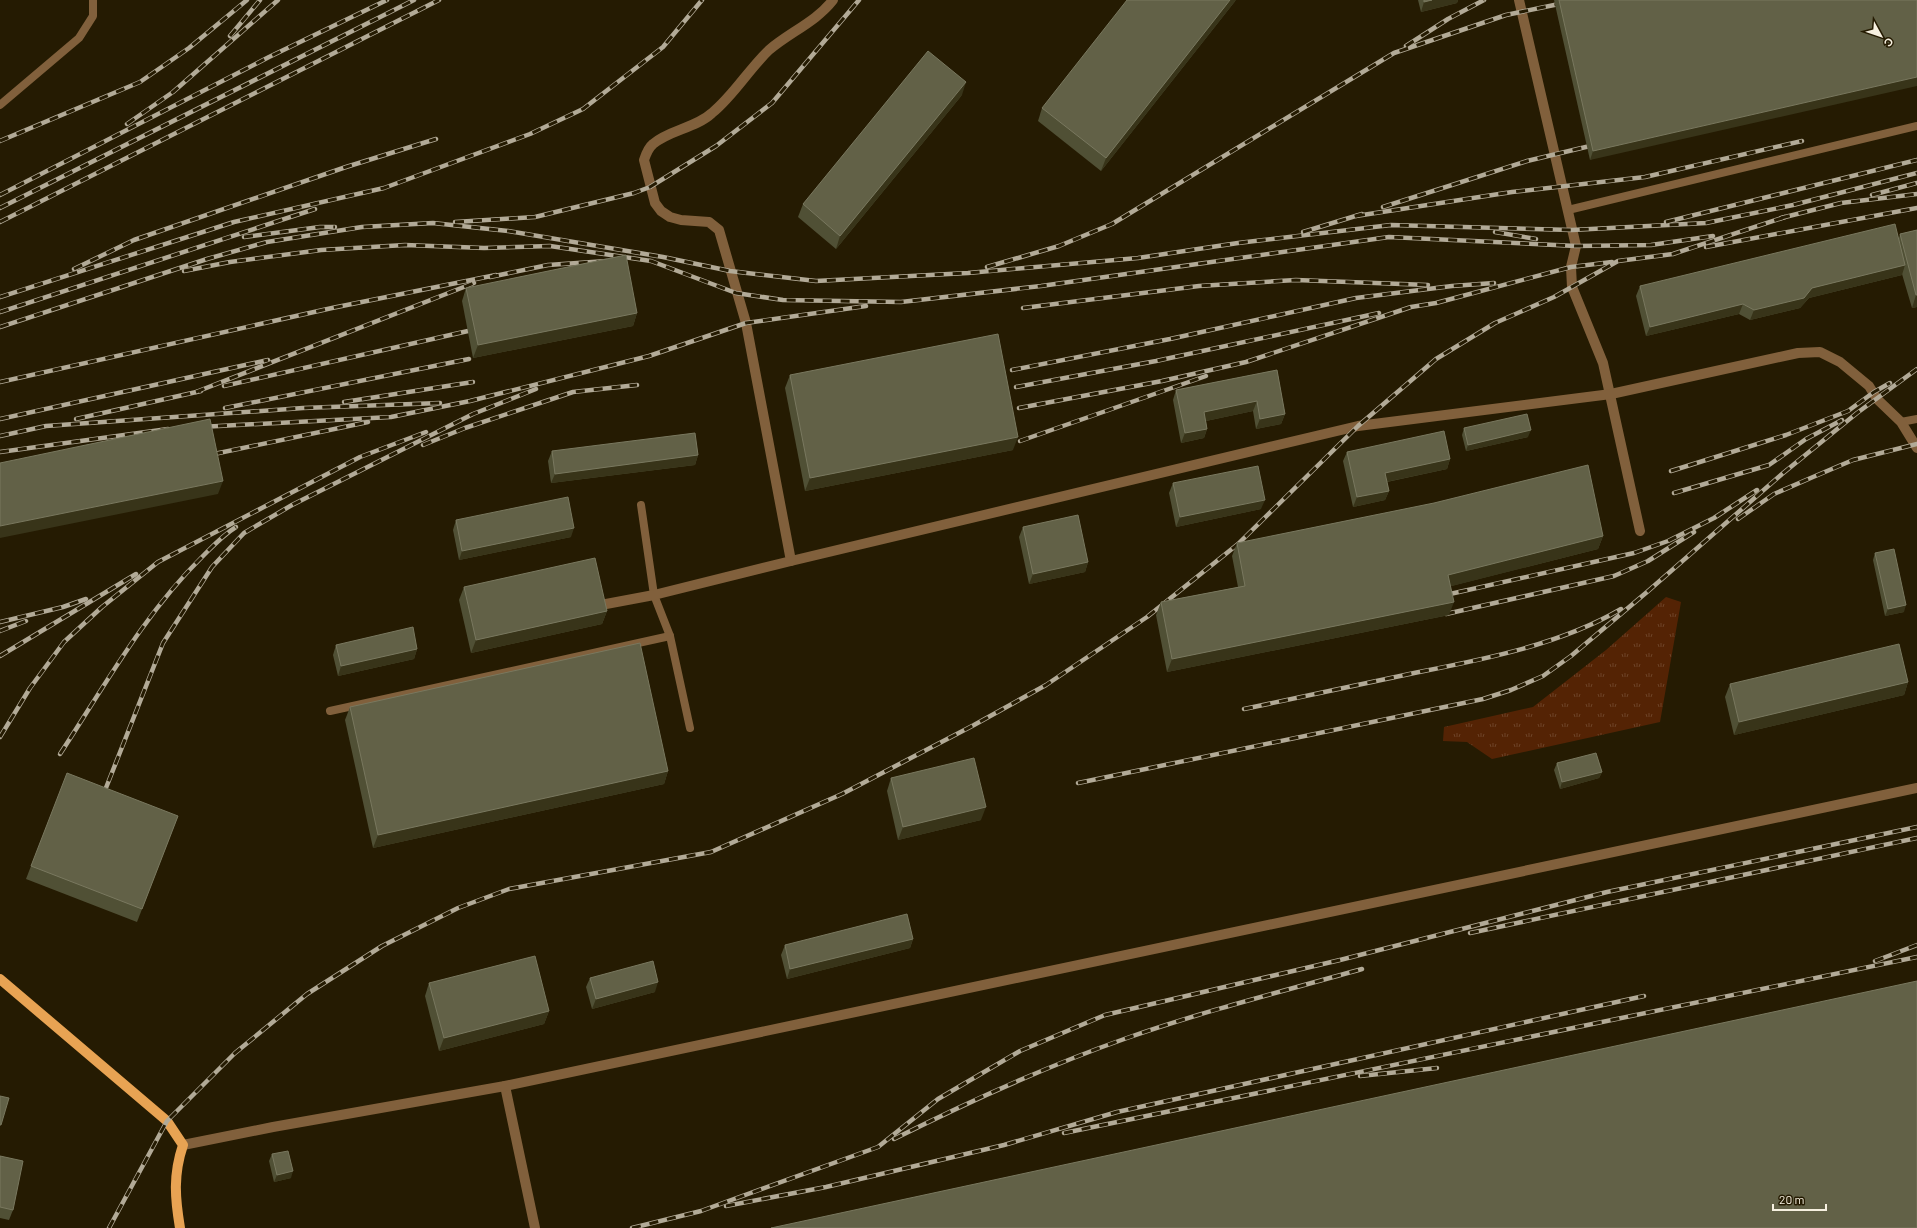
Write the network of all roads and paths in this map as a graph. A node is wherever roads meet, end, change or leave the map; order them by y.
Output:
1 (93, 0) edge
2 (833, 0) edge
3 (1519, 0) edge
4 (0, 105) edge
5 (1917, 126) edge
6 (1568, 210) junction
7 (1611, 394) junction
8 (1917, 418) edge
9 (1901, 422) junction
10 (1917, 448) edge
11 (641, 505) dead end
12 (1640, 531) dead end
13 (791, 561) junction
14 (654, 595) junction
15 (606, 604) edge
16 (670, 636) junction
17 (330, 711) dead end
18 (690, 728) dead end
19 (1917, 788) edge
20 (0, 979) edge
21 (505, 1086) junction
22 (183, 1145) junction
23 (180, 1228) edge
24 (535, 1228) edge

1 - 4 lane
2 - 13 street
3 - 6 street
5 - 6 lane
6 - 7 street
7 - 9 street
7 - 12 street
7 - 13 street
8 - 9 lane
9 - 10 street
11 - 14 lane
13 - 14 street
14 - 15 street
14 - 16 lane
16 - 17 lane
16 - 18 lane
19 - 21 street
20 - 22 main road
21 - 22 street
21 - 24 street
22 - 23 main road

